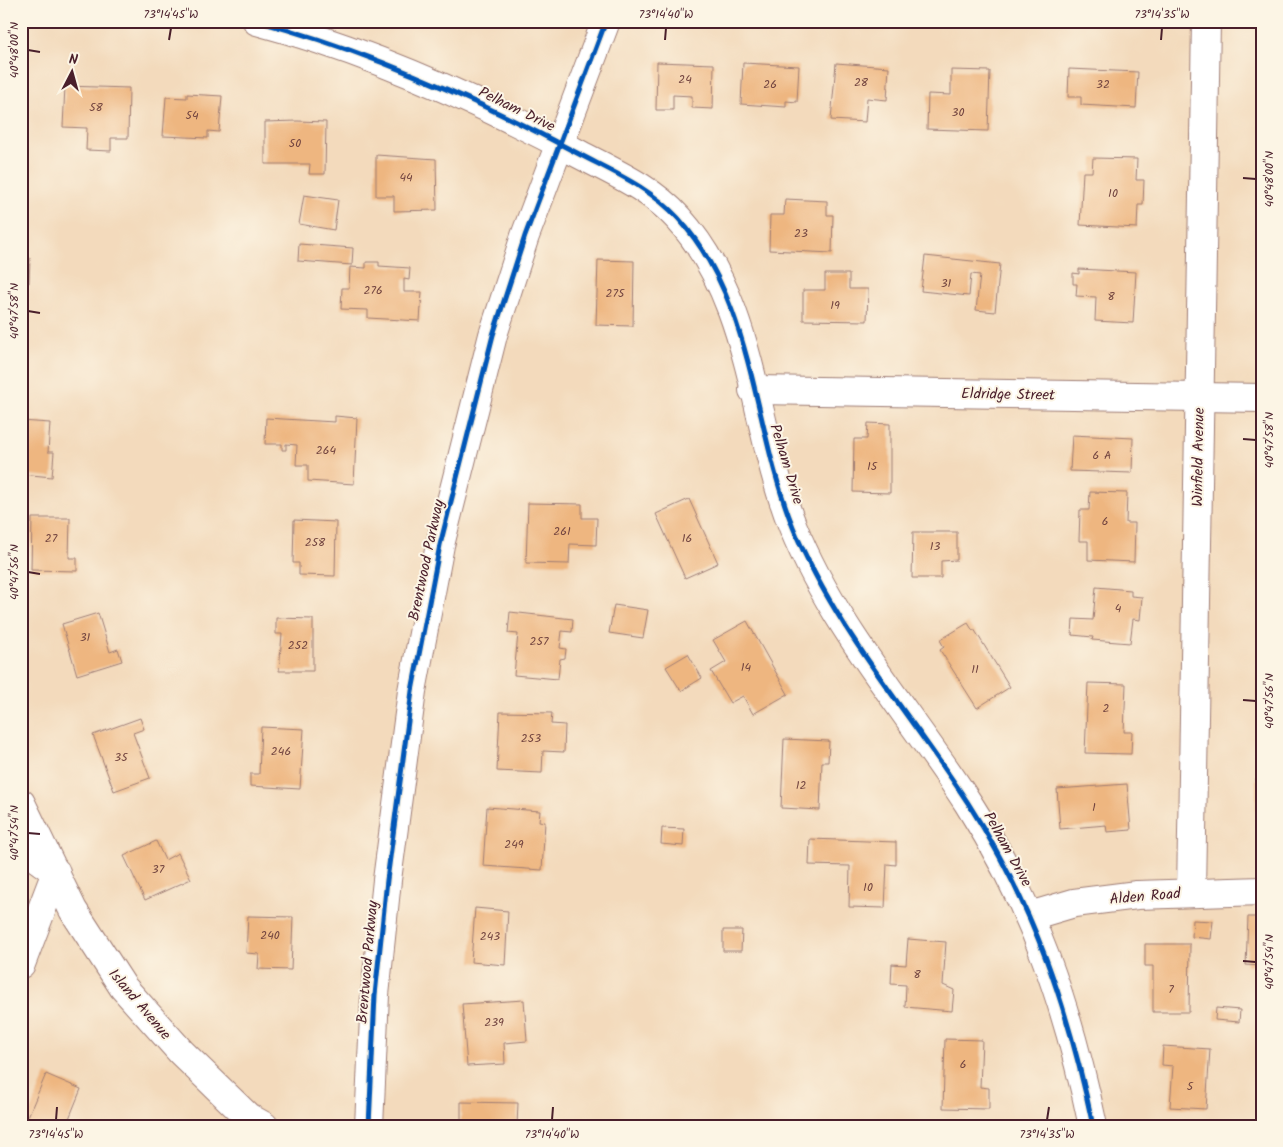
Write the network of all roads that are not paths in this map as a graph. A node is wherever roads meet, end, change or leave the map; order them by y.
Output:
1 (257, 21) edge
2 (606, 21) edge
3 (1206, 21) edge
4 (311, 28) edge
5 (558, 143) junction
6 (753, 390) junction
7 (1199, 398) junction
8 (1262, 398) edge
9 (21, 803) edge
10 (21, 847) edge
11 (56, 872) junction
12 (1262, 891) edge
13 (1191, 892) junction
14 (1030, 916) junction
15 (21, 964) edge
16 (264, 1126) edge
17 (369, 1126) edge
18 (1092, 1126) edge

1 - 4 street, Pelham Drive
2 - 5 street, Brentwood Parkway
3 - 7 street, Winfield Avenue
4 - 5 street, Pelham Drive
5 - 6 street, Pelham Drive
5 - 17 street, Brentwood Parkway
6 - 7 street, Eldridge Street
6 - 14 street, Pelham Drive
7 - 8 street, Eldridge Street
7 - 13 street, Winfield Avenue
9 - 11 street, Island Avenue
10 - 11 street
11 - 15 street
11 - 16 street, Island Avenue
12 - 13 street, Alden Road
13 - 14 street, Alden Road
14 - 18 street, Pelham Drive

